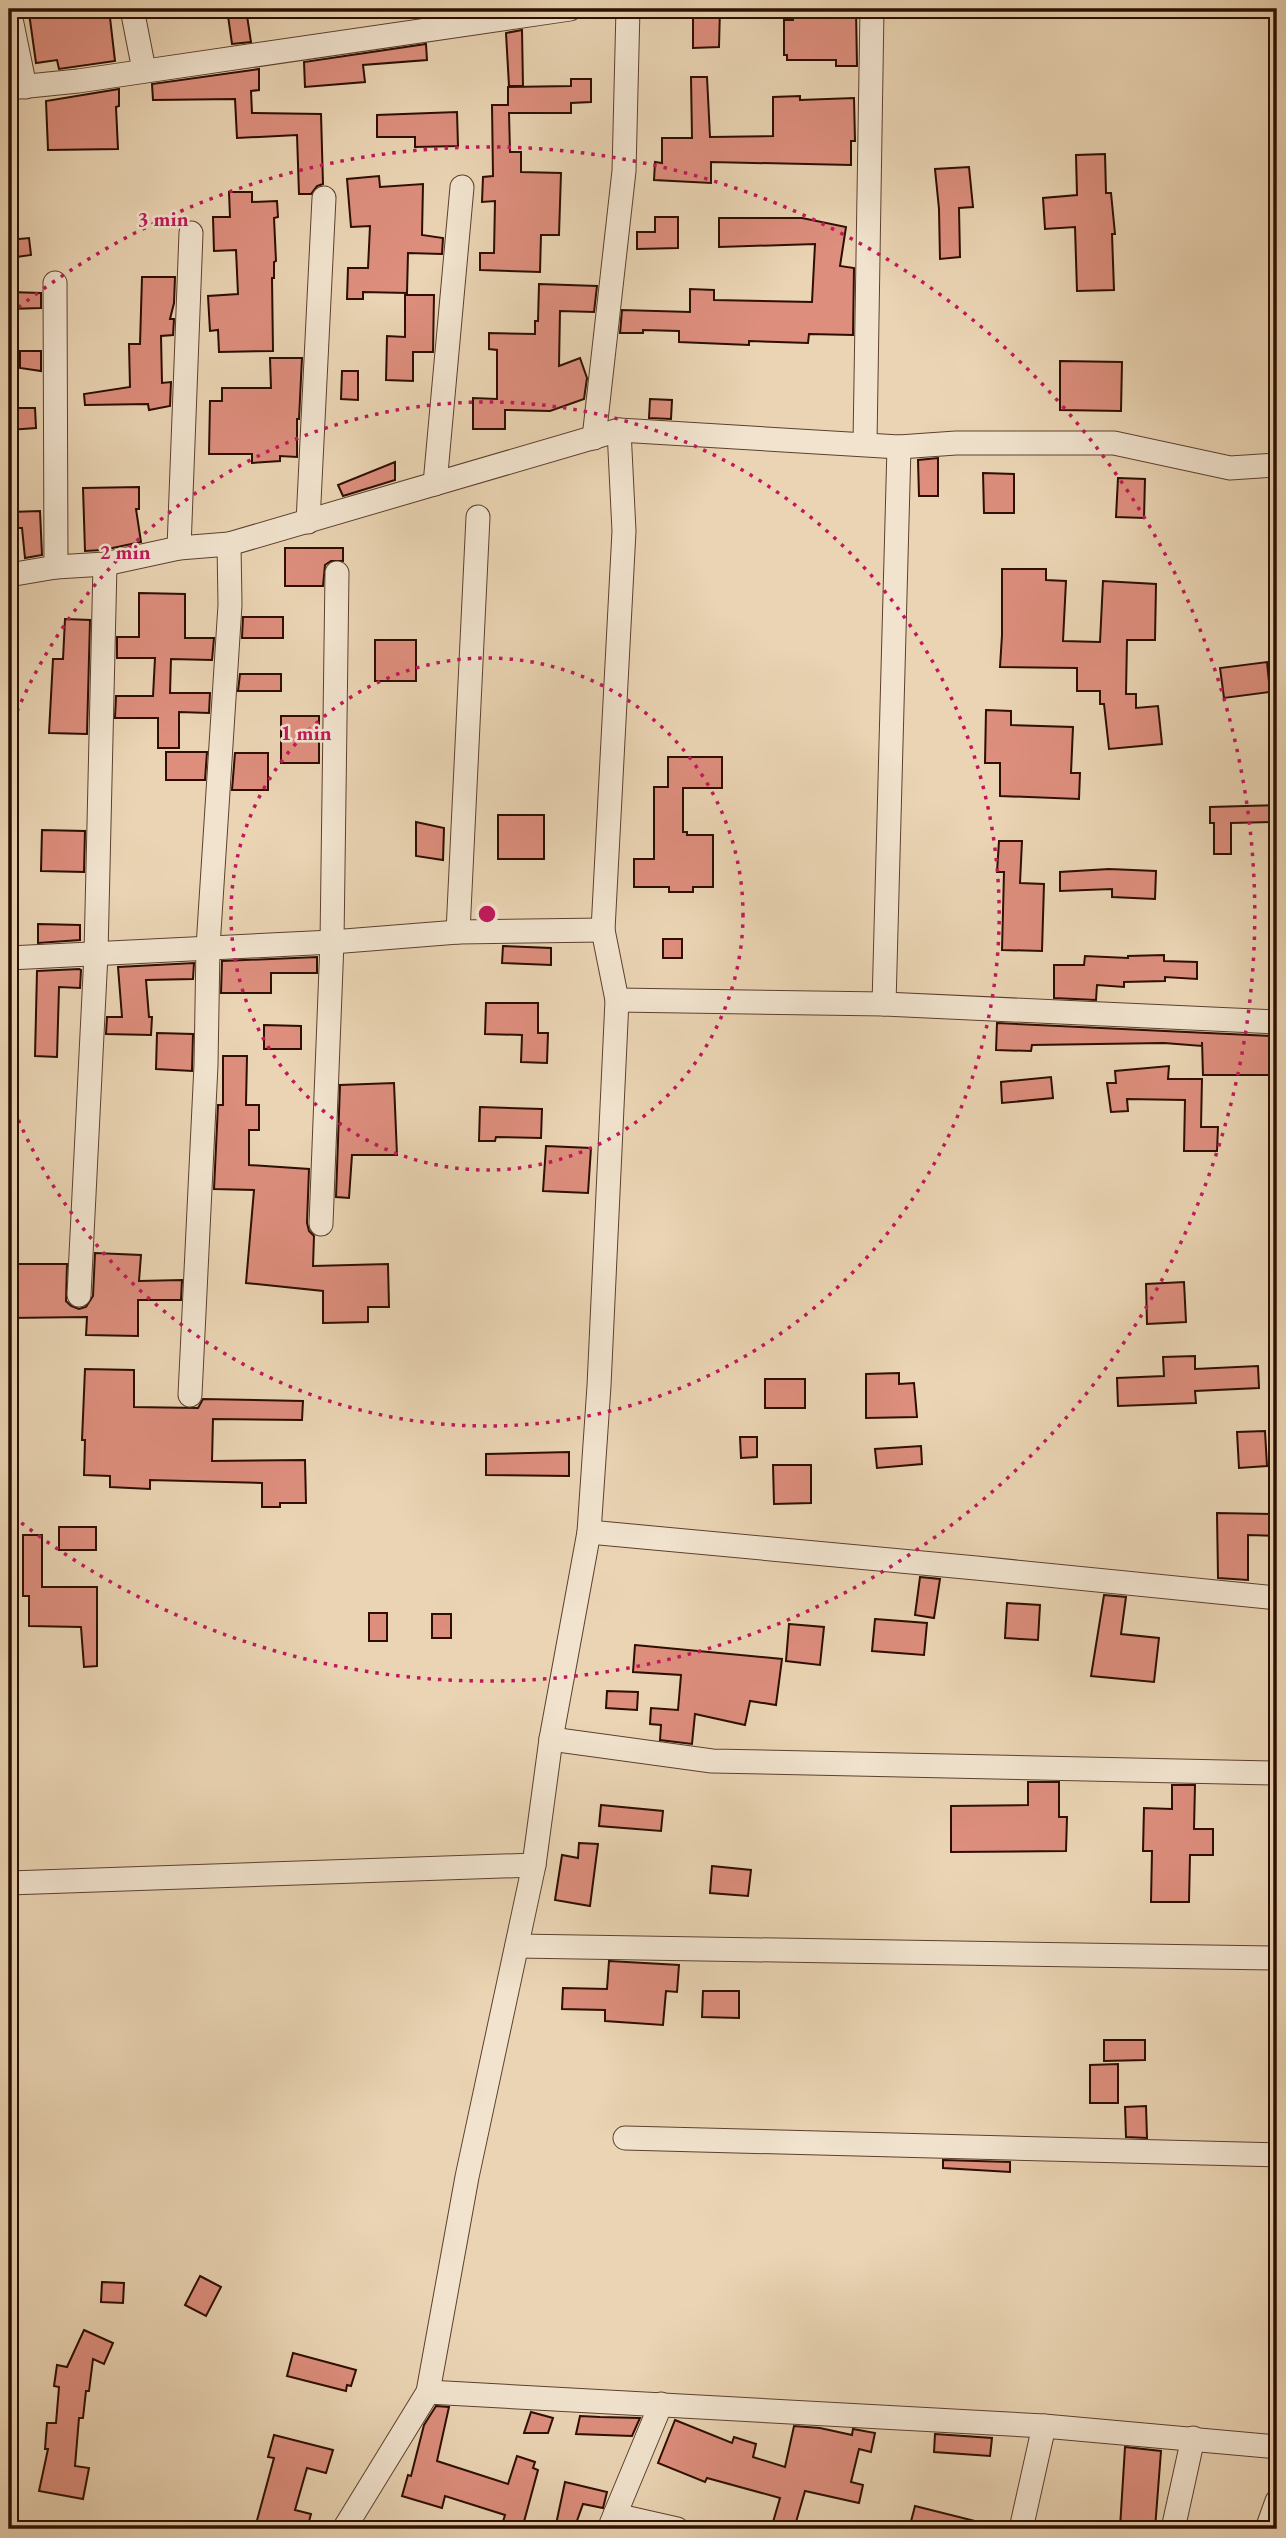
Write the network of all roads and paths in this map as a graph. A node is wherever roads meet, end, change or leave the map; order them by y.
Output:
1 (9, 9) edge
2 (132, 9) edge
3 (570, 9) edge
4 (628, 9) edge
5 (872, 9) edge
6 (144, 69) junction
7 (17, 87) edge
8 (462, 187) dead end
9 (324, 198) dead end
10 (191, 233) dead end
11 (55, 283) dead end
12 (620, 430) junction
13 (594, 438) junction
14 (865, 443) junction
15 (899, 447) junction
16 (1277, 465) edge
17 (435, 484) junction
18 (478, 517) dead end
19 (308, 522) junction
20 (229, 544) junction
21 (179, 548) junction
22 (105, 564) junction
23 (56, 567) junction
24 (337, 573) dead end
25 (9, 575) edge
26 (603, 930) junction
27 (458, 932) junction
28 (331, 942) junction
29 (208, 947) junction
30 (96, 954) junction
31 (9, 958) edge
32 (617, 1000) junction
33 (884, 1004) junction
34 (1277, 1022) edge
35 (321, 1224) dead end
36 (79, 1295) dead end
37 (190, 1395) dead end
38 (589, 1532) junction
39 (1277, 1598) edge
40 (551, 1739) junction
41 (1277, 1773) edge
42 (534, 1865) junction
43 (9, 1883) edge
44 (517, 1946) junction
45 (1277, 1958) edge
46 (625, 2138) dead end
47 (1277, 2155) edge
48 (428, 2392) junction
49 (661, 2404) junction
50 (1044, 2426) junction
51 (1193, 2438) junction
52 (1277, 2447) edge
53 (1277, 2501) edge
54 (612, 2522) edge
55 (344, 2529) edge
56 (677, 2529) edge
57 (1021, 2529) edge
58 (1172, 2529) edge
59 (1267, 2529) edge

1 - 7 street
2 - 6 street
3 - 6 street
4 - 13 street
5 - 14 street
6 - 7 street
8 - 17 street
9 - 19 street
10 - 21 street
11 - 23 street
12 - 13 street
12 - 14 street
12 - 26 street
13 - 17 street
14 - 15 street
15 - 16 street
15 - 33 street
17 - 19 street
18 - 27 street
19 - 20 street
20 - 21 street
20 - 29 street
21 - 22 street
22 - 23 street
22 - 30 street
23 - 25 street
24 - 28 street
26 - 27 street
26 - 32 street
27 - 28 street
28 - 29 street
28 - 35 street
29 - 30 street
29 - 37 street
30 - 31 street
30 - 36 street
32 - 33 street
32 - 38 street
33 - 34 street
38 - 39 street
38 - 40 street
40 - 41 street
40 - 42 street
42 - 43 street
42 - 44 street
44 - 45 street
44 - 48 street
46 - 47 street
48 - 49 street
48 - 55 street
49 - 50 street
49 - 54 street
50 - 51 street
50 - 57 street
51 - 52 street
51 - 58 street
53 - 59 street
54 - 56 street

